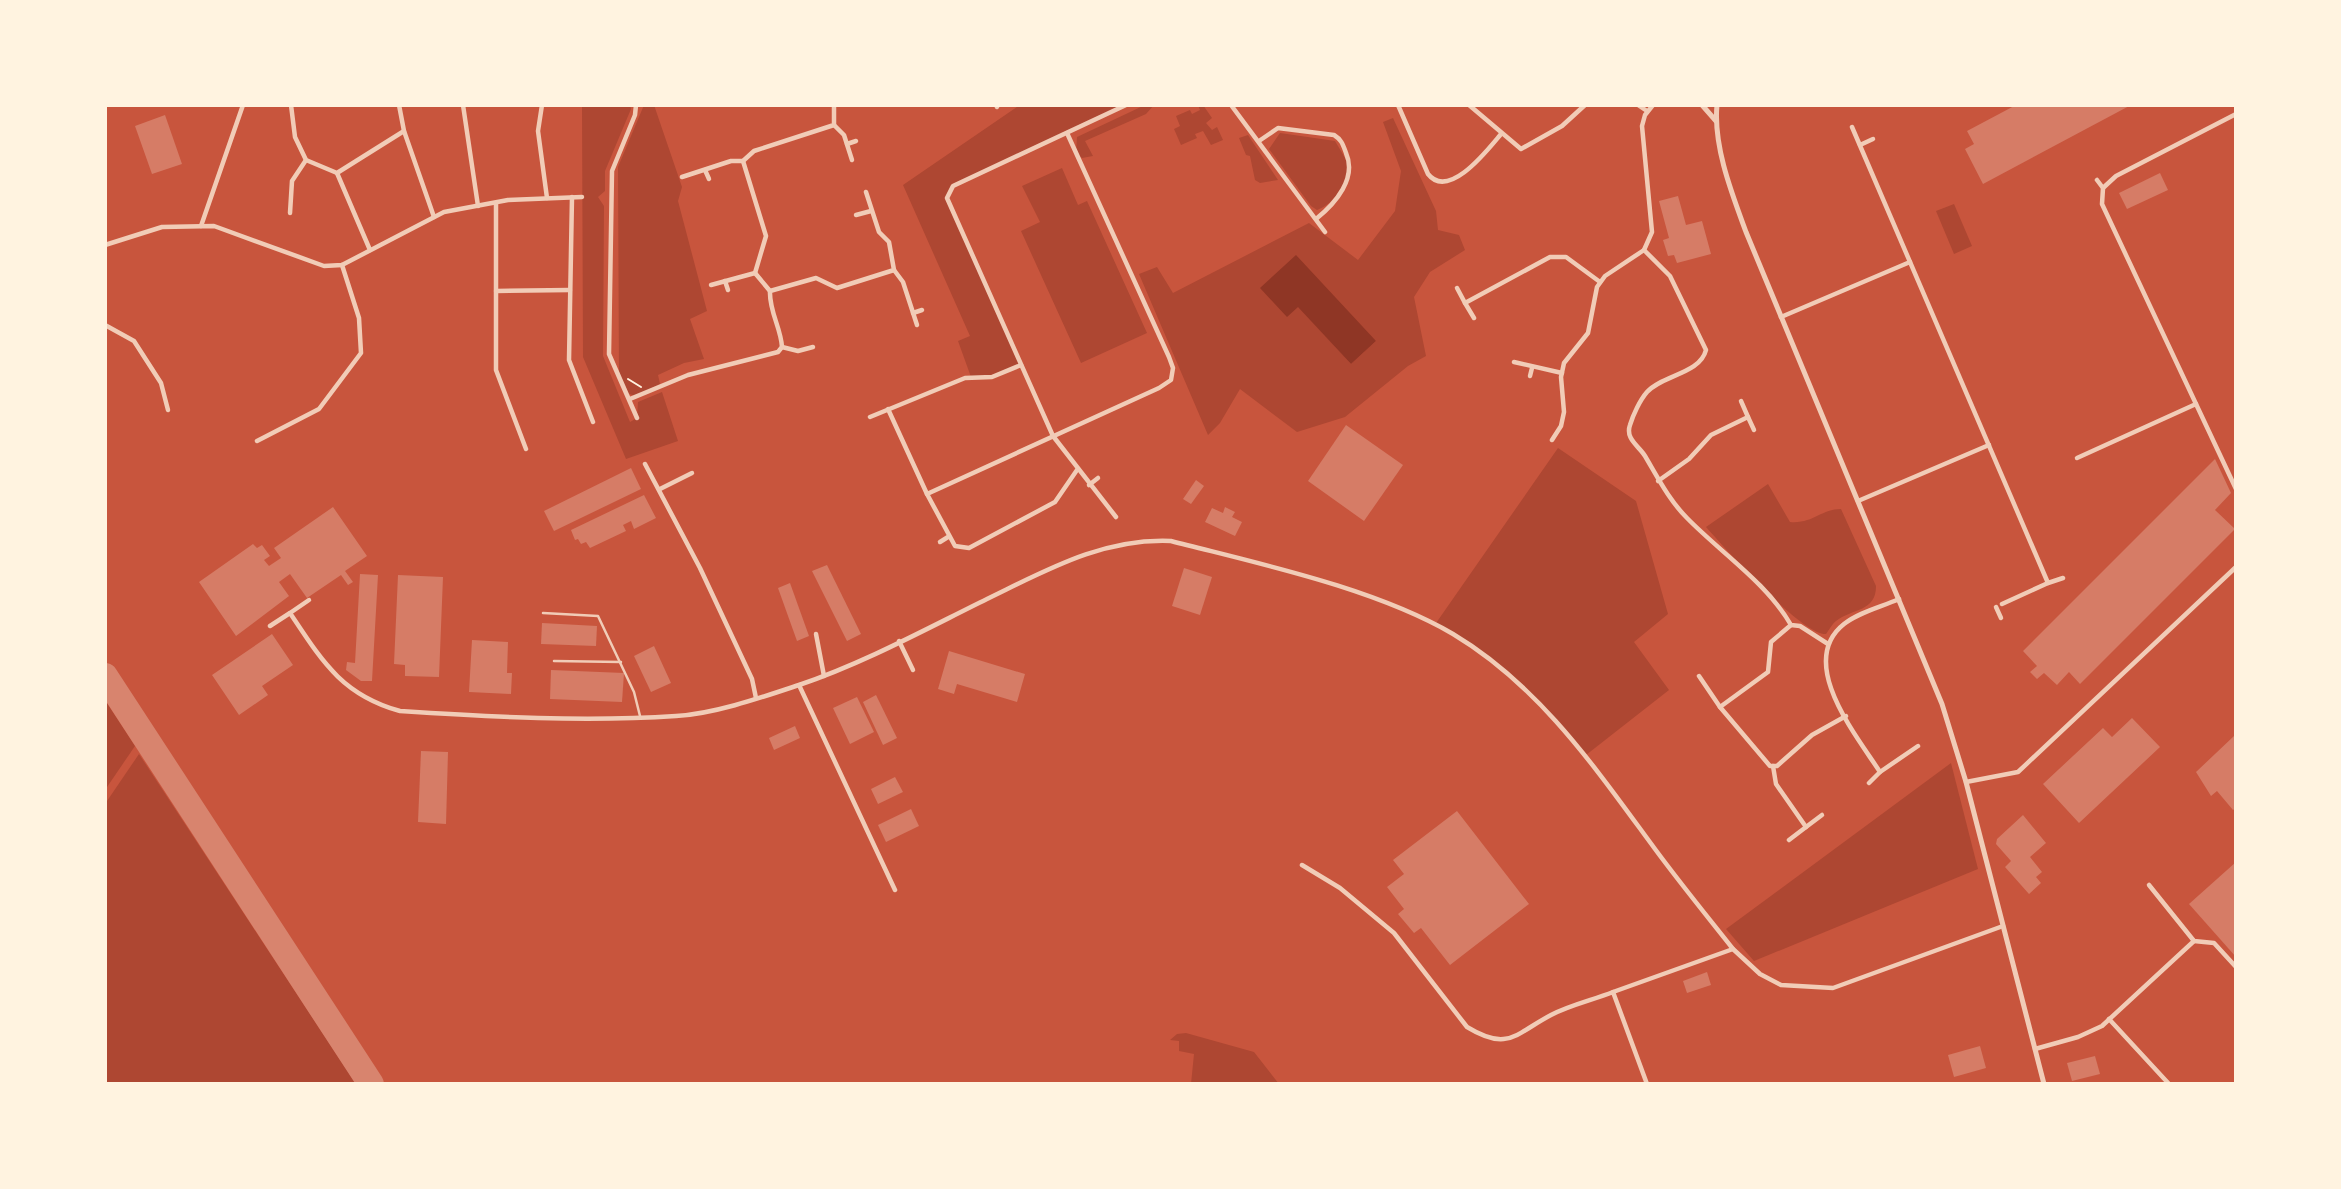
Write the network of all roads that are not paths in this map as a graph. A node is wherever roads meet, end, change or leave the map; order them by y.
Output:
1 (243, 105) edge
2 (291, 105) edge
3 (400, 105) edge
4 (463, 105) edge
5 (542, 105) edge
6 (636, 105) edge
7 (834, 105) edge
8 (1126, 105) edge
9 (1231, 105) edge
10 (1398, 105) edge
11 (1469, 105) edge
12 (1585, 105) edge
13 (1638, 105) edge
14 (1653, 105) edge
15 (1702, 105) edge
16 (1717, 105) edge
17 (1647, 111) junction
18 (2236, 114) edge
19 (1716, 121) junction
20 (834, 125) junction
21 (1852, 127) dead end
22 (404, 131) junction
23 (1067, 133) junction
24 (1501, 134) junction
25 (1873, 139) dead end
26 (856, 141) dead end
27 (1259, 141) junction
28 (846, 145) junction
29 (1860, 145) junction
30 (306, 160) junction
31 (852, 160) dead end
32 (743, 161) junction
33 (705, 170) junction
34 (337, 173) junction
35 (682, 177) dead end
36 (709, 179) dead end
37 (2097, 180) dead end
38 (2103, 188) junction
39 (866, 192) dead end
40 (572, 197) junction
41 (582, 197) dead end
42 (547, 198) junction
43 (496, 202) junction
44 (478, 206) junction
45 (871, 211) junction
46 (290, 213) dead end
47 (856, 215) dead end
48 (434, 217) junction
49 (1316, 219) junction
50 (201, 226) junction
51 (1325, 232) dead end
52 (105, 245) edge
53 (370, 250) junction
54 (1644, 250) junction
55 (1910, 262) junction
56 (342, 265) junction
57 (894, 270) junction
58 (755, 274) junction
59 (724, 281) junction
60 (1600, 282) junction
61 (711, 285) dead end
62 (1457, 288) dead end
63 (570, 290) junction
64 (728, 290) dead end
65 (496, 291) junction
66 (770, 291) junction
67 (1465, 303) junction
68 (922, 310) dead end
69 (913, 313) junction
70 (1781, 317) junction
71 (1474, 318) dead end
72 (917, 324) dead end
73 (105, 325) edge
74 (782, 347) junction
75 (813, 347) dead end
76 (1514, 362) dead end
77 (1021, 365) junction
78 (1532, 368) junction
79 (1562, 373) junction
80 (1530, 376) dead end
81 (630, 399) junction
82 (1741, 401) dead end
83 (2196, 404) junction
84 (888, 409) junction
85 (168, 410) dead end
86 (870, 417) dead end
87 (1748, 417) junction
88 (637, 418) dead end
89 (593, 422) dead end
90 (1754, 430) dead end
91 (1053, 436) junction
92 (1552, 440) dead end
93 (257, 441) dead end
94 (1989, 445) junction
95 (526, 449) dead end
96 (2077, 458) dead end
97 (645, 464) dead end
98 (1077, 470) junction
99 (692, 473) dead end
100 (1098, 478) dead end
101 (1658, 481) junction
102 (1089, 485) junction
103 (660, 489) junction
104 (2236, 489) edge
105 (927, 494) junction
106 (1858, 501) junction
107 (1116, 517) dead end
108 (948, 537) junction
109 (940, 542) dead end
110 (2236, 567) edge
111 (2063, 578) dead end
112 (2048, 583) junction
113 (1899, 599) junction
114 (309, 600) dead end
115 (290, 613) junction
116 (543, 613) dead end
117 (2001, 618) dead end
118 (1791, 625) junction
119 (270, 626) dead end
120 (816, 634) dead end
121 (899, 641) junction
122 (1828, 644) junction
123 (554, 661) dead end
124 (621, 662) junction
125 (913, 670) dead end
126 (824, 676) junction
127 (1699, 676) dead end
128 (799, 685) junction
129 (756, 698) junction
130 (1720, 707) junction
131 (640, 716) junction
132 (1846, 716) junction
133 (1918, 746) dead end
134 (1773, 766) junction
135 (1880, 772) junction
136 (1966, 782) junction
137 (1869, 783) dead end
138 (1822, 815) dead end
139 (1806, 827) junction
140 (1789, 841) dead end
141 (1302, 865) dead end
142 (2150, 885) dead end
143 (895, 890) dead end
144 (2005, 926) junction
145 (2194, 941) junction
146 (1733, 949) junction
147 (2236, 967) edge
148 (1613, 992) junction
149 (2109, 1018) junction
150 (2035, 1049) junction
151 (1647, 1084) edge
152 (2044, 1084) edge
153 (2169, 1084) edge

1 - 50 street
2 - 30 street
3 - 22 street
4 - 44 street
5 - 42 street
6 - 81 street
7 - 20 street
8 - 23 street
9 - 27 street
10 - 24 street
11 - 24 street
12 - 24 street
13 - 17 street
14 - 17 street
15 - 19 street
16 - 19 street
17 - 54 street
18 - 38 street
19 - 70 street
20 - 28 street
20 - 32 street
21 - 29 street
22 - 34 street
22 - 48 street
23 - 77 street
23 - 91 street
25 - 29 street
26 - 28 street
27 - 49 street
27 - 49 street
28 - 31 street
29 - 55 street
30 - 34 street
30 - 46 street
32 - 33 street
32 - 58 street
33 - 35 street
33 - 36 street
34 - 53 street
37 - 38 street
38 - 83 street
39 - 45 street
40 - 41 street
40 - 42 street
40 - 63 street
42 - 43 street
43 - 44 street
43 - 65 street
44 - 48 street
45 - 47 street
45 - 57 street
48 - 53 street
49 - 51 street
50 - 52 street
50 - 56 street
53 - 56 street
54 - 60 street
54 - 101 street
55 - 70 street
55 - 94 street
56 - 93 street
57 - 66 street
57 - 69 street
58 - 59 street
58 - 66 street
59 - 61 street
59 - 64 street
60 - 67 street
60 - 79 street
62 - 67 street
63 - 65 street
63 - 89 street
65 - 95 street
66 - 74 street
67 - 71 street
68 - 69 street
69 - 72 street
70 - 106 street
73 - 85 street
74 - 75 street
74 - 81 street
76 - 78 street
77 - 84 street
77 - 91 street
78 - 79 street
78 - 80 street
79 - 92 street
81 - 88 street
82 - 87 street
83 - 96 street
83 - 104 street
84 - 86 street
84 - 105 street
87 - 90 street
87 - 101 street
91 - 98 street
91 - 105 street
94 - 106 street
94 - 112 street
97 - 103 street
98 - 102 street
98 - 108 street
99 - 103 street
100 - 102 street
101 - 118 street
102 - 107 street
103 - 129 street
105 - 108 street
106 - 113 street
108 - 109 street
110 - 136 street
111 - 112 street
112 - 117 street
113 - 122 street
113 - 136 street
114 - 115 street
115 - 119 street
115 - 131 street
116 - 124 lane
118 - 122 street
118 - 130 street
120 - 126 street
121 - 125 street
121 - 126 street
121 - 146 street
122 - 132 street
123 - 124 lane
124 - 131 lane
126 - 128 street
127 - 130 street
128 - 129 street
128 - 143 street
129 - 131 street
130 - 134 street
132 - 134 street
132 - 135 street
133 - 135 street
134 - 139 street
135 - 137 street
136 - 144 street
138 - 139 street
139 - 140 street
141 - 148 street
142 - 145 street
144 - 146 street
144 - 150 street
145 - 147 street
145 - 149 street
146 - 148 street
148 - 151 street
149 - 150 street
149 - 153 street
150 - 152 street

